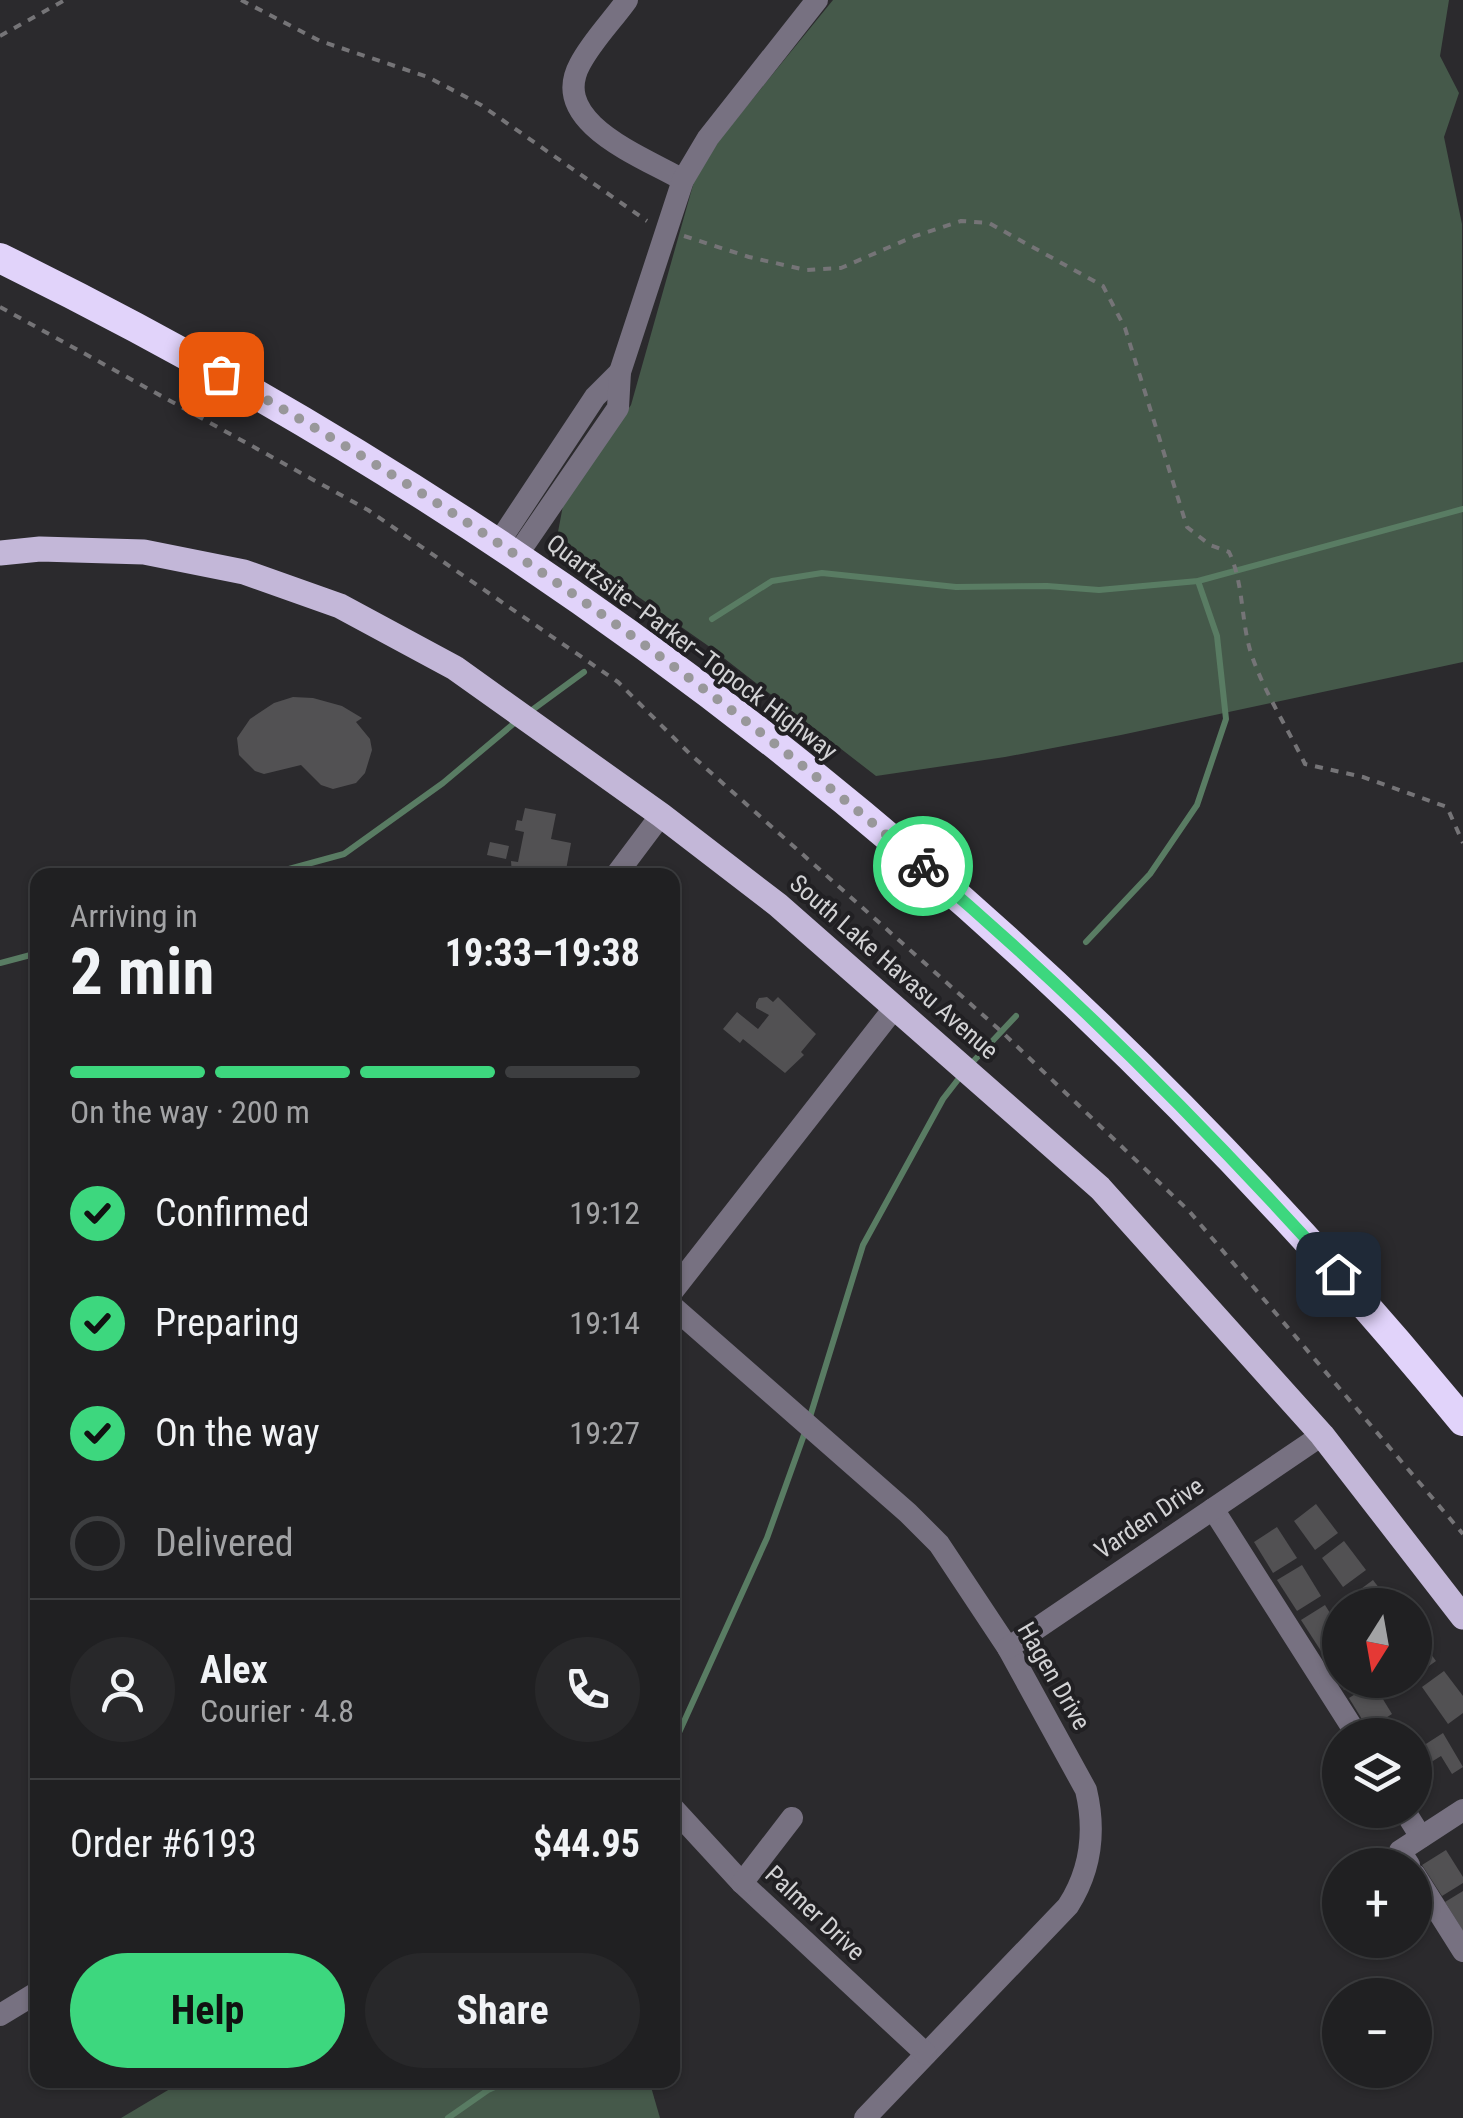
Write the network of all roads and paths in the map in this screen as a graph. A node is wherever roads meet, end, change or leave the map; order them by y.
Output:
1 (65, 0) edge
2 (241, 0) edge
3 (627, 0) edge
4 (817, 0) edge
5 (0, 36) edge
6 (683, 180) junction
7 (664, 230) junction
8 (0, 258) edge
9 (0, 306) edge
10 (508, 548) junction
11 (0, 553) edge
12 (661, 814) junction
13 (1463, 842) edge
14 (621, 868) edge
15 (895, 1006) junction
16 (680, 1282) edge
17 (680, 1313) edge
18 (1463, 1421) edge
19 (1322, 1435) junction
20 (1213, 1508) junction
21 (1463, 1534) edge
22 (1463, 1618) edge
23 (1008, 1648) junction
24 (1346, 1718) edge
25 (1463, 1810) edge
26 (680, 1816) edge
27 (792, 1818) dead end
28 (1416, 1828) edge
29 (1422, 1837) junction
30 (1405, 1848) edge
31 (742, 1883) junction
32 (1432, 1902) edge
33 (1463, 1952) edge
34 (30, 1997) edge
35 (0, 2015) edge
36 (926, 2054) junction
37 (865, 2118) edge

1 - 5 path
2 - 7 path
3 - 6 street
4 - 6 street
6 - 7 street
7 - 10 street
7 - 13 path
8 - 10 highway, Quartzsite–Parker–Topock Highway
9 - 21 path
10 - 18 highway, Quartzsite–Parker–Topock Highway
11 - 12 main road, South Lake Havasu Avenue
12 - 14 street
12 - 15 main road, South Lake Havasu Avenue
15 - 16 street
15 - 19 main road, South Lake Havasu Avenue
17 - 23 street, Hagen Drive
19 - 20 street, Varden Drive
19 - 22 main road, South Lake Havasu Avenue
20 - 23 street, Varden Drive
20 - 24 street
23 - 36 street, Hagen Drive
25 - 29 street
26 - 31 street, Palmer Drive
27 - 31 street
28 - 29 street
29 - 30 street
31 - 36 street, Palmer Drive
32 - 33 street
34 - 35 street
36 - 37 street, Hagen Drive

